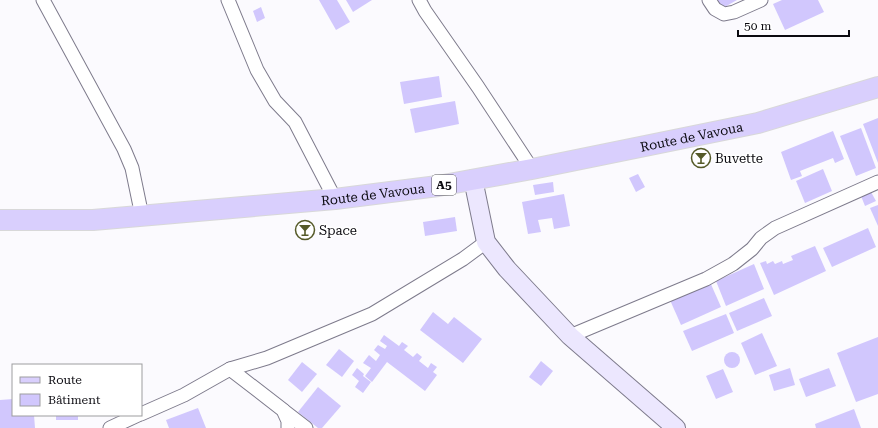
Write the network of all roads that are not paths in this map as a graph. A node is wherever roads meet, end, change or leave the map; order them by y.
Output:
1 (43, 0) edge
2 (228, 0) edge
3 (419, 0) edge
4 (709, 0) edge
5 (761, 0) edge
6 (878, 87) edge
7 (532, 169) junction
8 (473, 179) junction
9 (878, 182) edge
10 (335, 199) junction
11 (142, 216) junction
12 (0, 220) edge
13 (486, 242) junction
14 (570, 336) junction
15 (230, 369) junction
16 (283, 410) junction
17 (142, 413) edge
18 (136, 416) edge
19 (110, 428) edge
20 (288, 428) edge
21 (306, 428) edge
22 (676, 428) edge

1 - 11 street
2 - 10 street
3 - 7 street
4 - 5 street
6 - 7 main road, Route de Vavoua / A5
7 - 8 main road, Route de Vavoua / A5
8 - 10 main road, Route de Vavoua / A5
8 - 13 street
9 - 14 street
10 - 11 main road, Route de Vavoua / A5
11 - 12 main road, Route de Vavoua / A5
13 - 14 street
13 - 15 street
14 - 22 street
15 - 16 street
15 - 17 street
16 - 20 street
16 - 21 street
18 - 19 street

